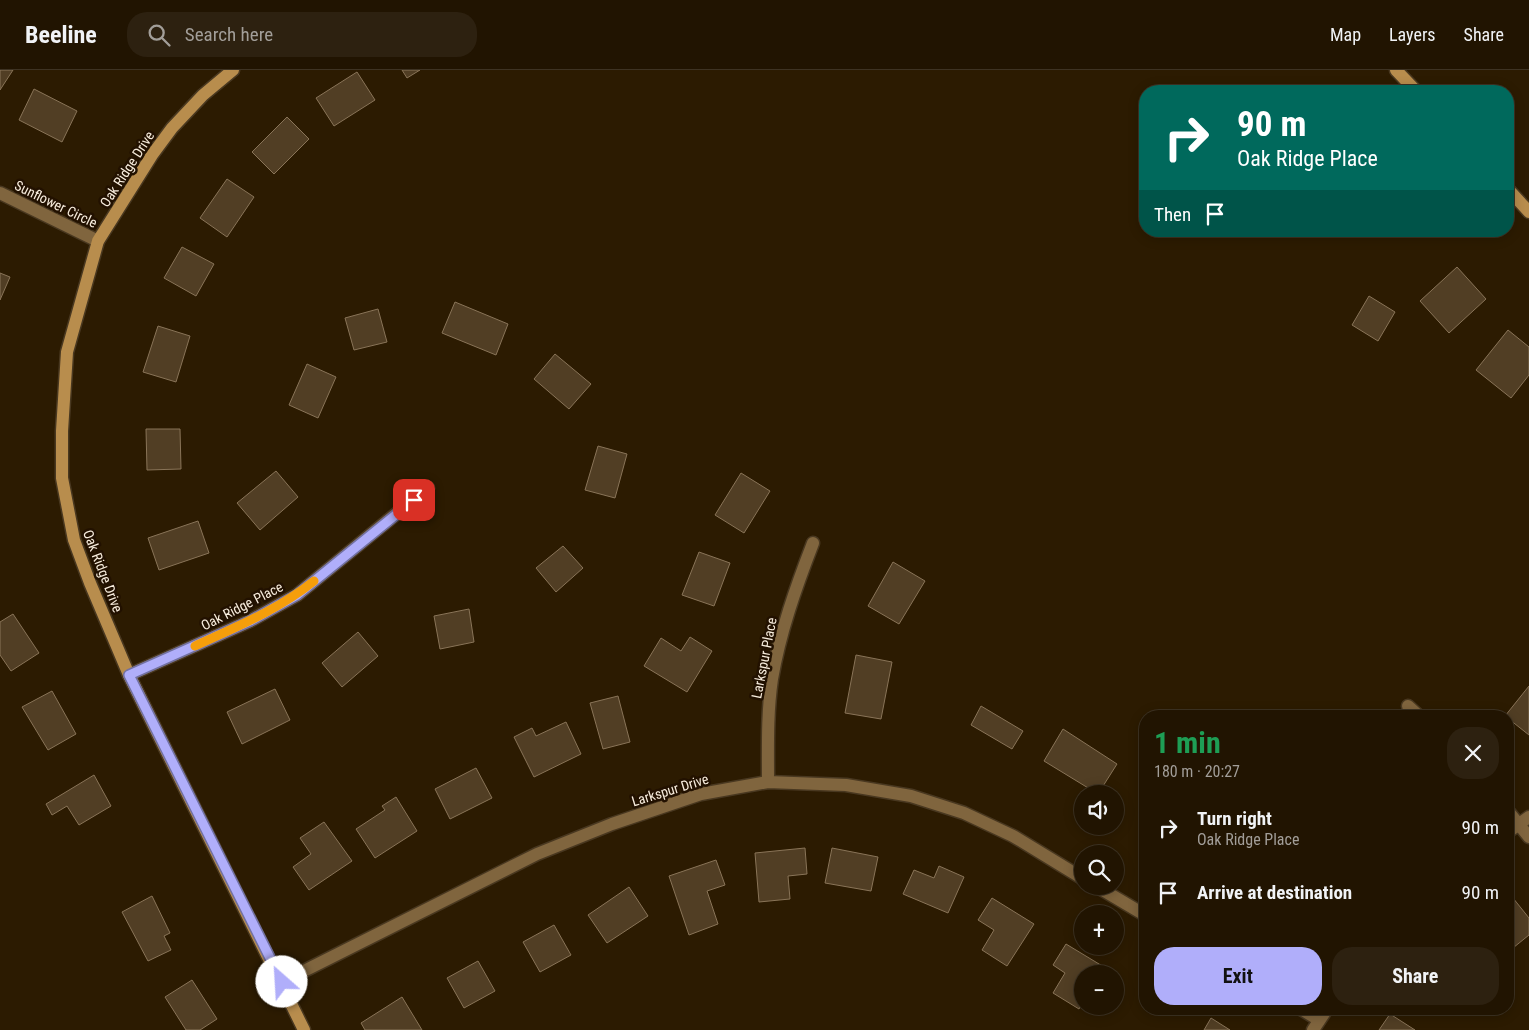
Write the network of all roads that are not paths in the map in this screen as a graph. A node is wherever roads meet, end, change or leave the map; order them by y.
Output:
1 (233, 70) edge
2 (1396, 70) edge
3 (1410, 85) edge
4 (0, 194) edge
5 (1514, 196) edge
6 (1529, 212) edge
7 (98, 241) junction
8 (428, 488) dead end
9 (813, 543) dead end
10 (129, 675) junction
11 (1408, 706) dead end
12 (1412, 710) edge
13 (768, 782) junction
14 (1524, 820) edge
15 (1529, 837) edge
16 (1074, 873) edge
17 (1111, 895) edge
18 (1139, 911) edge
19 (282, 982) junction
20 (1307, 1015) edge
21 (1316, 1025) edge
22 (304, 1030) edge

1 - 7 street, Oak Ridge Drive
2 - 3 street
4 - 7 street, Sunflower Circle
5 - 6 street
7 - 10 street, Oak Ridge Drive
8 - 10 street, Oak Ridge Place
9 - 13 street, Larkspur Place
10 - 19 street, Oak Ridge Drive
11 - 12 street
13 - 16 street, Larkspur Drive
13 - 19 street, Larkspur Drive
14 - 15 street
17 - 18 street
19 - 22 street, Oak Ridge Drive
20 - 21 street

